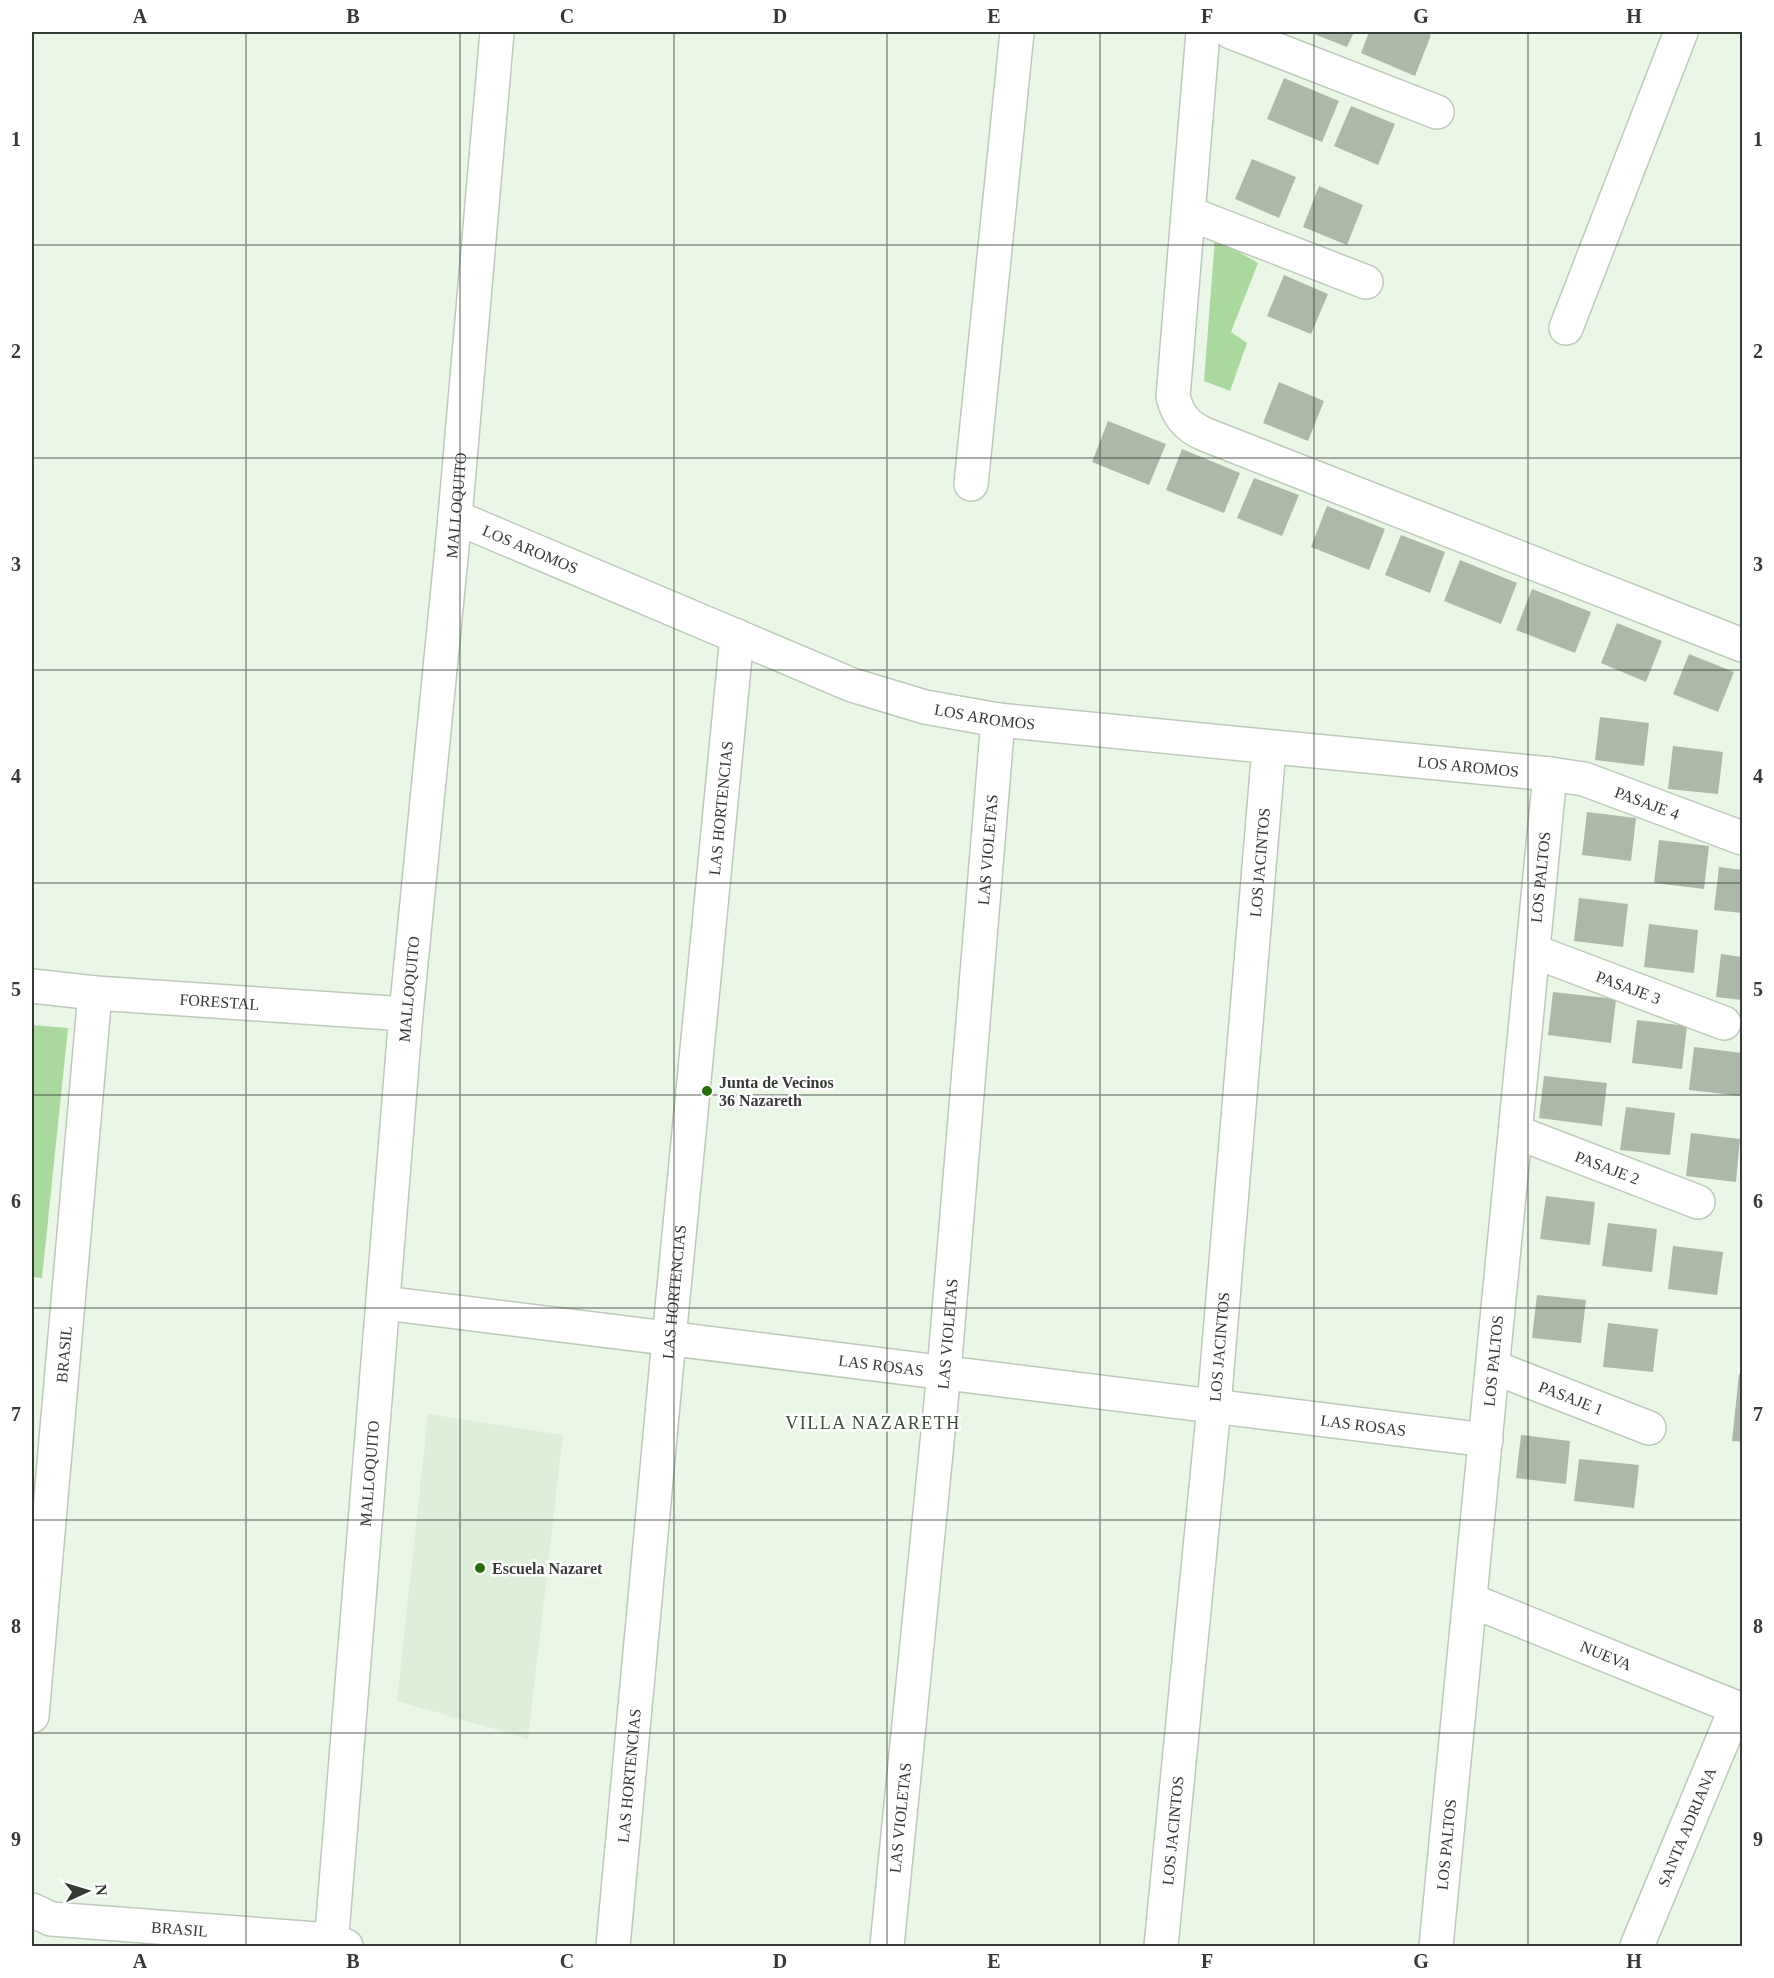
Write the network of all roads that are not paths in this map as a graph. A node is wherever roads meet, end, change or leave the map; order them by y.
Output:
1 (497, 32) edge
2 (1017, 32) edge
3 (1203, 32) edge
4 (1231, 32) edge
5 (1681, 32) edge
6 (1437, 112) dead end
7 (1188, 213) junction
8 (1365, 282) dead end
9 (1566, 328) dead end
10 (970, 484) dead end
11 (454, 518) junction
12 (737, 636) junction
13 (1743, 645) edge
14 (998, 720) junction
15 (1269, 748) junction
16 (1550, 774) junction
17 (1743, 838) edge
18 (1533, 951) junction
19 (32, 986) edge
20 (95, 993) junction
21 (406, 1014) junction
22 (1724, 1023) dead end
23 (1516, 1132) junction
24 (1698, 1202) dead end
25 (384, 1303) junction
26 (669, 1339) junction
27 (1493, 1367) junction
28 (944, 1372) junction
29 (1214, 1406) junction
30 (1649, 1428) dead end
31 (1486, 1440) junction
32 (1470, 1600) junction
33 (1739, 1709) edge
34 (32, 1716) edge
35 (32, 1910) edge
36 (336, 1944) edge
37 (613, 1947) edge
38 (887, 1947) edge
39 (1161, 1947) edge
40 (1436, 1947) edge
41 (1637, 1947) edge

1 - 11 street, MALLOQUITO
2 - 10 street
3 - 7 street
4 - 6 street
5 - 9 street
7 - 8 street
7 - 13 street
11 - 12 street, LOS AROMOS
11 - 21 street, MALLOQUITO
12 - 14 street, LOS AROMOS
12 - 26 street, LAS HORTENCIAS
14 - 15 street, LOS AROMOS
14 - 28 street, LAS VIOLETAS
15 - 16 street, LOS AROMOS
15 - 29 street, LOS JACINTOS
16 - 17 street, PASAJE 4
16 - 18 street, LOS PALTOS
18 - 22 street, PASAJE 3
18 - 23 street, LOS PALTOS
19 - 20 street, FORESTAL
20 - 21 street, FORESTAL
20 - 34 street, BRASIL
21 - 25 street, MALLOQUITO
23 - 24 street, PASAJE 2
23 - 27 street, LOS PALTOS
25 - 26 street, LAS ROSAS
25 - 36 street, MALLOQUITO
26 - 28 street, LAS ROSAS
26 - 37 street, LAS HORTENCIAS
27 - 30 street, PASAJE 1
27 - 31 street, LOS PALTOS
28 - 29 street, LAS ROSAS
28 - 38 street, LAS VIOLETAS
29 - 31 street, LAS ROSAS
29 - 39 street, LOS JACINTOS
31 - 32 street, LOS PALTOS
32 - 33 street, NUEVA
32 - 40 street, LOS PALTOS
33 - 41 street, SANTA ADRIANA
35 - 36 street, BRASIL

